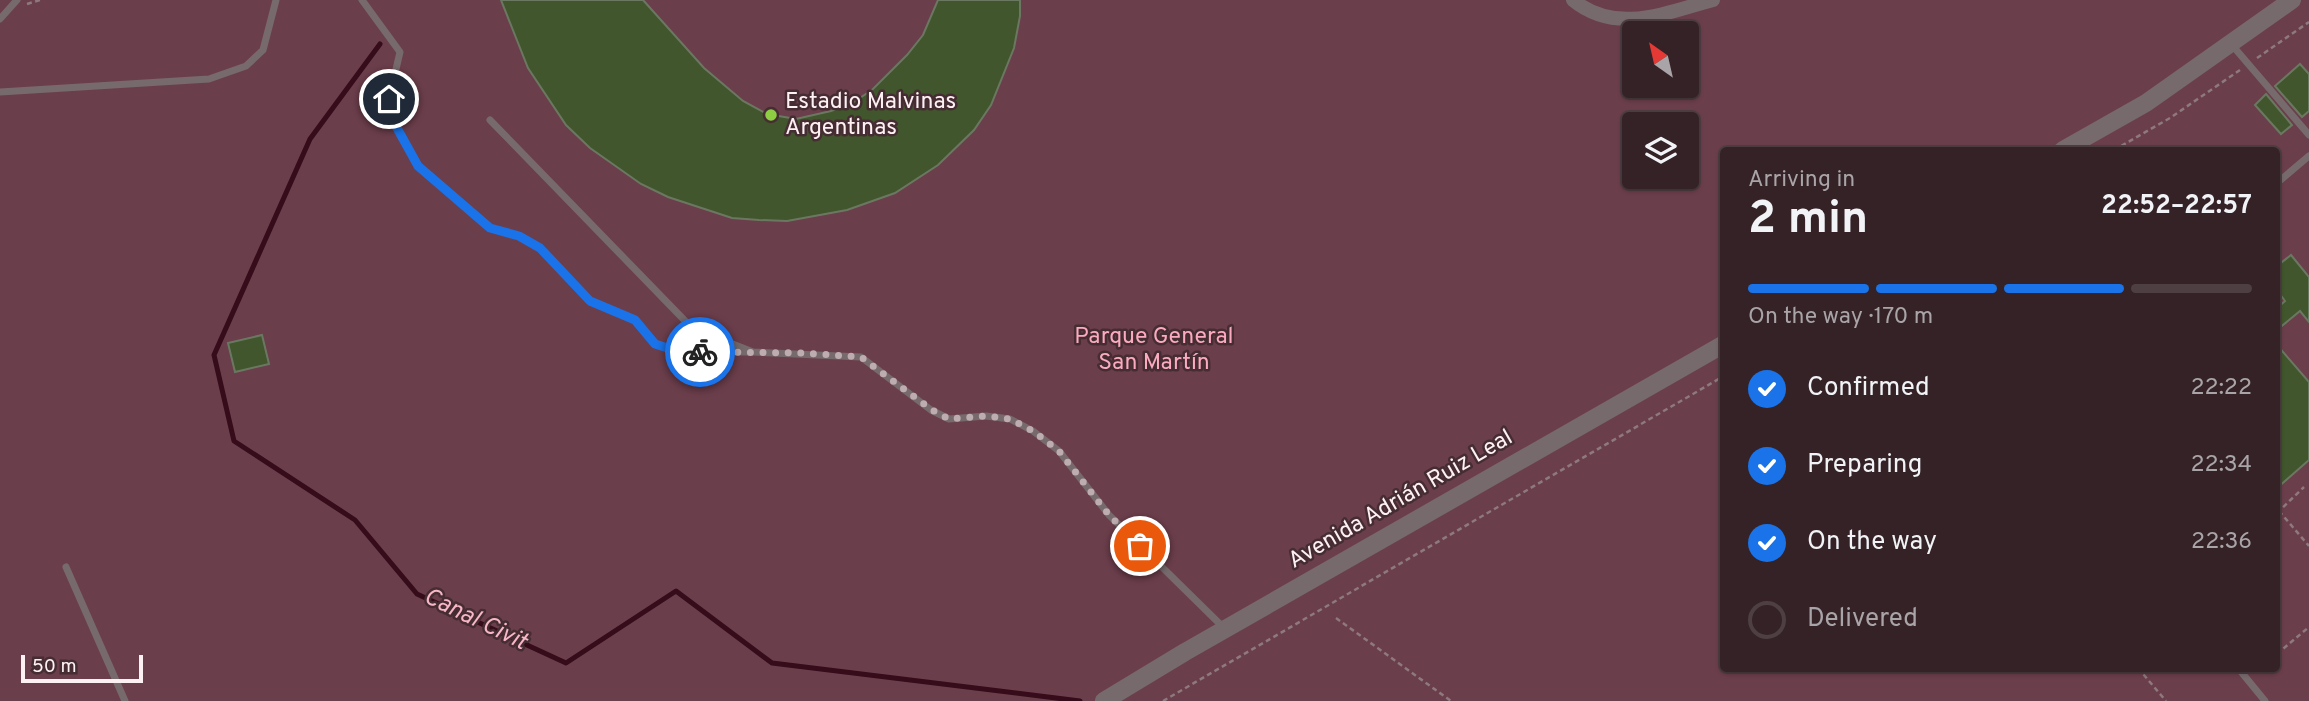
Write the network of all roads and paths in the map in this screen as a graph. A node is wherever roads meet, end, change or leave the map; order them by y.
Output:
1 (17, 0) edge
2 (276, 0) edge
3 (362, 0) edge
4 (1573, 0) edge
5 (1713, 0) edge
6 (2292, 0) edge
7 (0, 9) edge
8 (9, 10) junction
9 (0, 19) edge
10 (2309, 22) edge
11 (2231, 45) junction
12 (2248, 65) junction
13 (0, 92) edge
14 (490, 120) dead end
15 (2309, 135) edge
16 (2068, 147) edge
17 (2119, 147) edge
18 (2309, 156) edge
19 (2280, 180) edge
20 (1720, 346) edge
21 (753, 352) junction
22 (1720, 378) edge
23 (2304, 487) dead end
24 (2280, 510) edge
25 (2280, 514) edge
26 (2309, 546) edge
27 (66, 567) dead end
28 (1336, 618) dead end
29 (2309, 627) edge
30 (1224, 629) junction
31 (2280, 651) edge
32 (2141, 672) edge
33 (2241, 672) edge
34 (125, 701) edge
35 (1104, 701) edge
36 (1163, 701) edge
37 (1451, 701) edge
38 (2166, 701) edge
39 (2265, 701) edge

1 - 8 lane
2 - 13 lane
3 - 21 lane
4 - 5 street
6 - 11 street
7 - 8 lane
8 - 9 lane
10 - 12 path
11 - 12 lane
11 - 16 street
12 - 15 lane
12 - 17 path
14 - 21 lane
18 - 19 lane
20 - 30 street, Avenida Adrián Ruiz Leal
21 - 30 lane
22 - 36 path
23 - 24 path
25 - 26 path
27 - 34 lane
28 - 37 path
29 - 31 path
30 - 35 street, Avenida Adrián Ruiz Leal
32 - 38 path
33 - 39 lane

